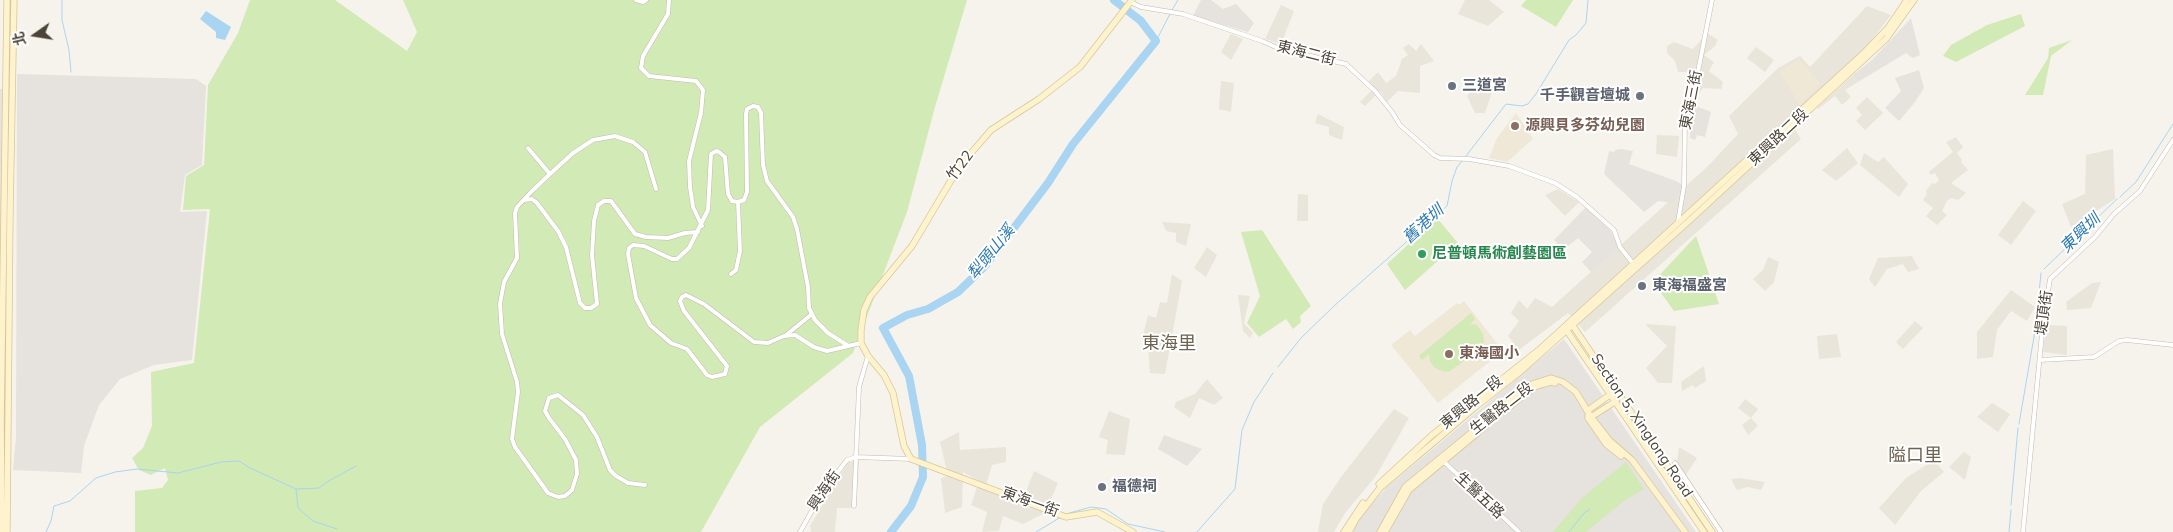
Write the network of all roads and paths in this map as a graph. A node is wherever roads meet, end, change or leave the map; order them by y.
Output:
1 (8, 0) edge
2 (14, 0) edge
3 (636, 0) edge
4 (646, 0) edge
5 (669, 0) edge
6 (1712, 0) edge
7 (1907, 0) edge
8 (1914, 0) edge
9 (1131, 1) edge
10 (2173, 140) edge
11 (528, 148) dead end
12 (550, 174) junction
13 (656, 189) dead end
14 (524, 200) junction
15 (738, 202) junction
16 (6, 214) junction
17 (1678, 222) junction
18 (702, 226) junction
19 (1678, 231) junction
20 (698, 232) junction
21 (1635, 266) junction
22 (731, 274) dead end
23 (812, 314) junction
24 (1571, 323) junction
25 (1565, 329) junction
26 (784, 336) junction
27 (861, 343) junction
28 (847, 344) junction
29 (2173, 345) edge
30 (868, 356) junction
31 (2040, 360) junction
32 (1611, 394) junction
33 (1616, 402) junction
34 (1588, 414) junction
35 (4, 423) edge
36 (856, 457) junction
37 (911, 459) junction
38 (1442, 461) junction
39 (1675, 463) dead end
40 (646, 485) dead end
41 (854, 506) dead end
42 (2, 532) edge
43 (7, 532) edge
44 (800, 532) edge
45 (1133, 532) edge
46 (1344, 532) edge
47 (1349, 532) edge
48 (1380, 532) edge
49 (1385, 532) edge
50 (1519, 532) edge
51 (1680, 532) edge
52 (1685, 532) edge
53 (1704, 532) edge
54 (1712, 532) edge
55 (1721, 532) edge
56 (2023, 532) edge

1 - 16 main road
2 - 16 main road
3 - 4 street
5 - 18 street
6 - 17 street, 東海三街
7 - 17 main road, 東興路二段
8 - 19 main road, 東興路二段
9 - 21 street, 東海二街
9 - 27 main road, 竹22 / 竹22
10 - 31 street, 堤頂街
11 - 12 street
12 - 13 street
12 - 14 street
14 - 20 street
14 - 40 street
15 - 18 street
15 - 22 street
15 - 23 street
16 - 35 main road
17 - 19 street, 東海三街
17 - 21 main road, 東興路二段
18 - 20 street
19 - 21 main road, 東興路二段
20 - 26 street
21 - 24 main road, 東興路一段
23 - 26 street
23 - 28 street
24 - 25 main road, 東興路一段
24 - 54 main road, Section 5, Xinglong Road
25 - 32 main road, Section 5, Xinglong Road
25 - 46 main road, 東興路一段
25 - 47 main road, 東興路一段
26 - 28 street
27 - 28 street
27 - 30 main road
29 - 31 street
30 - 36 street
30 - 37 main road
31 - 56 street, 堤頂街
32 - 33 main road, Section 5, Xinglong Road
32 - 34 main road
33 - 34 main road
33 - 53 main road, Section 5, Xinglong Road
34 - 38 main road, 生醫路二段
34 - 51 main road, 生醫路二段
34 - 52 main road, 生醫路二段
35 - 42 main road
35 - 43 main road
36 - 37 street
36 - 41 street
36 - 44 street, 興海街
37 - 45 main road, 東海一街
38 - 48 main road, 生醫路二段
38 - 49 main road, 生醫路二段
38 - 50 street, 生醫五路
39 - 55 street

